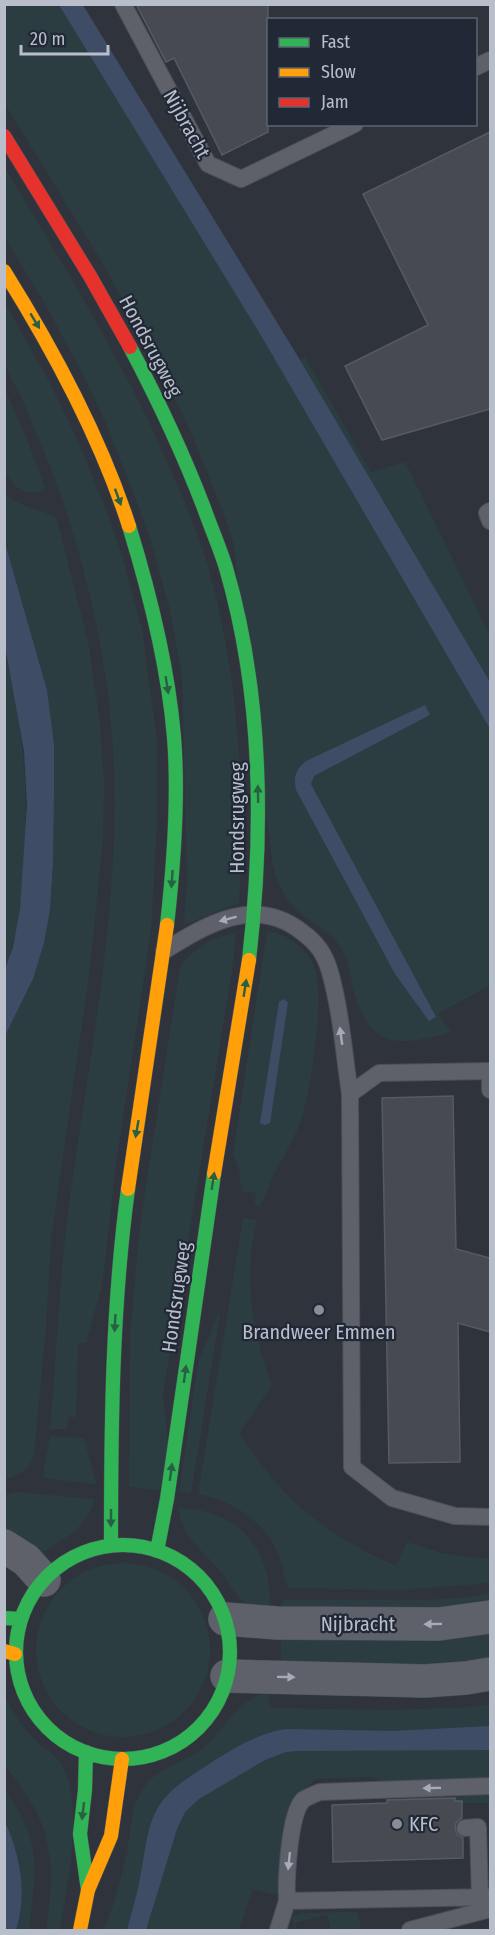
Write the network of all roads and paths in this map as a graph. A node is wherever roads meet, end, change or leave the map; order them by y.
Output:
1 (123, 4) edge
2 (351, 126) edge
3 (4, 136) edge
4 (4, 271) edge
5 (490, 511) edge
6 (490, 521) edge
7 (254, 914) junction
8 (164, 951) junction
9 (490, 1090) edge
10 (350, 1094) junction
11 (490, 1517) edge
12 (111, 1545) junction
13 (4, 1546) edge
14 (157, 1551) junction
15 (44, 1580) junction
16 (490, 1617) edge
17 (4, 1618) edge
18 (21, 1619) junction
19 (225, 1619) junction
20 (10, 1653) edge
21 (490, 1674) edge
22 (227, 1676) junction
23 (86, 1752) junction
24 (122, 1759) junction
25 (490, 1786) edge
26 (465, 1828) dead end
27 (88, 1890) junction
28 (287, 1901) junction
29 (487, 1901) edge
30 (80, 1930) edge
31 (278, 1930) edge
32 (410, 1930) edge

1 - 2 lane, Nijbracht
7 -> 3 main road, Hondsrugweg
4 -> 8 main road
5 - 6 lane
7 -> 8 lane
10 -> 7 lane
14 -> 7 main road, Hondsrugweg
8 -> 12 main road
9 - 10 lane
10 - 11 lane
12 - 14 main road
12 - 15 main road
13 - 15 street
14 - 19 main road
15 - 18 main road
16 -> 19 street, Nijbracht
17 - 18 main road
18 - 20 main road
19 - 22 main road
20 - 23 main road
22 -> 21 street
22 - 24 main road
23 - 24 main road
23 -> 27 main road
24 - 27 main road
25 -> 28 lane
26 - 29 lane
27 - 30 main road
28 - 29 lane
28 - 31 lane
29 - 32 lane

